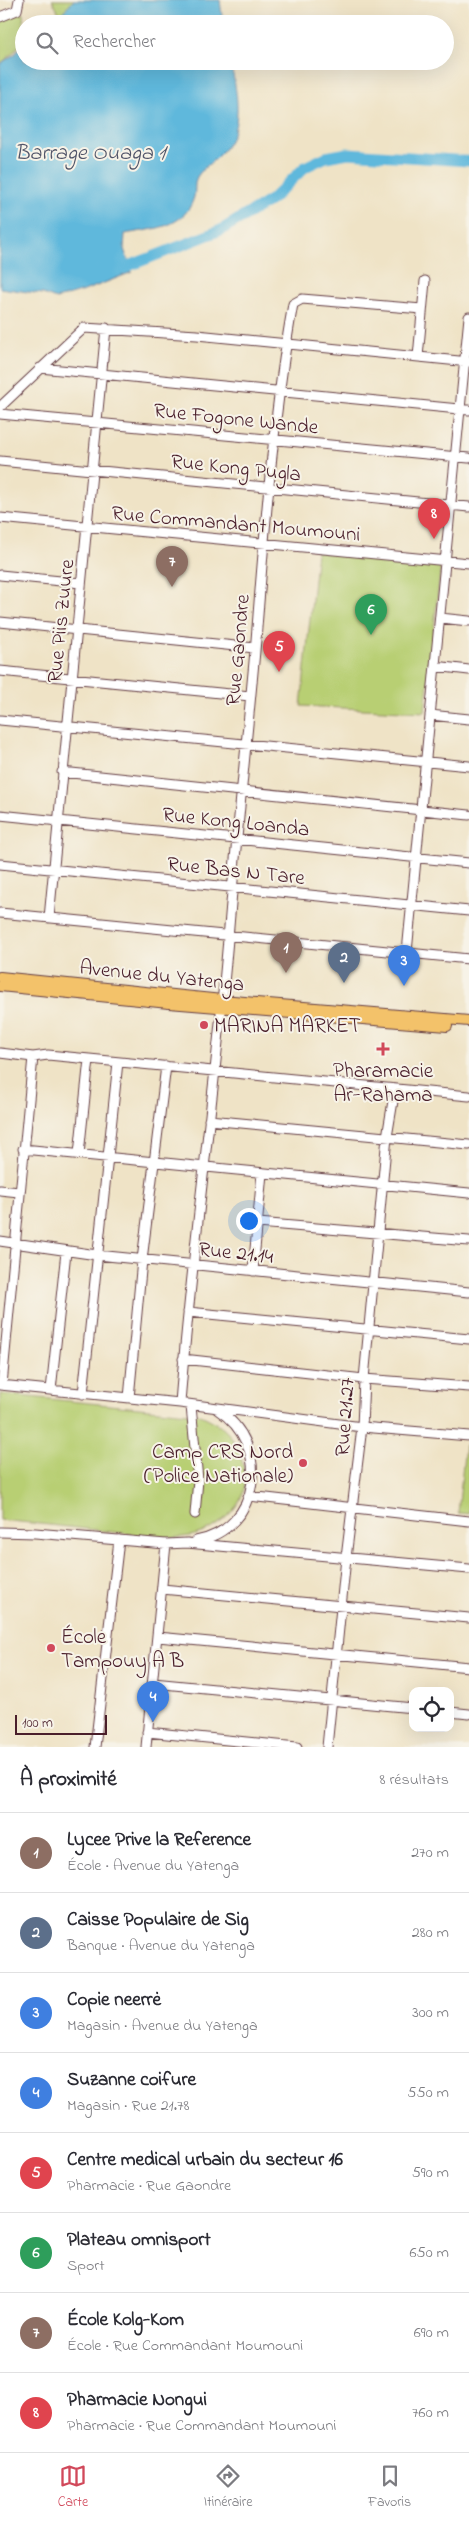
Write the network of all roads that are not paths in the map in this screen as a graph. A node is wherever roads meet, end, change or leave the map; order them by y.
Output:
1 (18, 0) edge
2 (0, 17) edge
3 (425, 281) dead end
4 (422, 309) junction
5 (469, 317) edge
6 (106, 328) junction
7 (286, 344) junction
8 (418, 357) junction
9 (467, 362) edge
10 (40, 368) junction
11 (102, 372) junction
12 (280, 392) junction
13 (0, 407) edge
14 (465, 410) edge
15 (0, 414) edge
16 (97, 422) junction
17 (275, 440) junction
18 (455, 457) junction
19 (469, 458) edge
20 (0, 461) edge
21 (93, 470) junction
22 (270, 488) junction
23 (451, 505) junction
24 (469, 507) edge
25 (0, 518) edge
26 (87, 526) junction
27 (264, 543) junction
28 (446, 560) junction
29 (469, 563) edge
30 (0, 575) edge
31 (81, 582) junction
32 (440, 618) junction
33 (469, 621) edge
34 (0, 622) edge
35 (76, 629) junction
36 (255, 648) junction
37 (435, 666) junction
38 (469, 670) edge
39 (0, 671) edge
40 (72, 678) junction
41 (250, 696) junction
42 (430, 715) junction
43 (469, 719) edge
44 (0, 720) edge
45 (67, 726) junction
46 (246, 744) junction
47 (425, 762) junction
48 (469, 766) edge
49 (62, 772) junction
50 (241, 790) junction
51 (420, 810) junction
52 (0, 815) edge
53 (469, 815) edge
54 (57, 821) junction
55 (236, 838) junction
56 (415, 857) junction
57 (469, 863) edge
58 (0, 864) edge
59 (52, 870) junction
60 (232, 887) junction
61 (410, 905) junction
62 (469, 911) edge
63 (0, 913) edge
64 (49, 918) junction
65 (228, 936) junction
66 (407, 952) junction
67 (469, 959) edge
68 (0, 981) edge
69 (222, 1004) junction
70 (469, 1023) edge
71 (0, 1053) edge
72 (33, 1057) junction
73 (89, 1059) junction
74 (118, 1062) junction
75 (166, 1066) junction
76 (214, 1071) junction
77 (394, 1089) junction
78 (469, 1096) edge
79 (209, 1120) junction
80 (387, 1138) junction
81 (469, 1145) edge
82 (23, 1149) junction
83 (79, 1154) junction
84 (107, 1157) junction
85 (156, 1162) junction
86 (206, 1167) junction
87 (262, 1173) junction
88 (382, 1185) junction
89 (0, 1190) edge
90 (19, 1192) junction
91 (469, 1193) edge
92 (258, 1223) junction
93 (378, 1232) junction
94 (0, 1240) edge
95 (469, 1241) edge
96 (15, 1243) junction
97 (66, 1252) junction
98 (97, 1255) junction
99 (142, 1260) junction
100 (192, 1265) junction
101 (253, 1271) junction
102 (373, 1283) junction
103 (469, 1292) edge
104 (188, 1312) junction
105 (368, 1330) junction
106 (3, 1335) edge
107 (469, 1339) edge
108 (183, 1359) junction
109 (364, 1379) junction
110 (1, 1385) edge
111 (469, 1387) edge
112 (51, 1390) junction
113 (83, 1394) junction
114 (129, 1398) junction
115 (180, 1403) junction
116 (191, 1406) junction
117 (215, 1409) junction
118 (362, 1427) junction
119 (469, 1436) edge
120 (249, 1496) junction
121 (352, 1509) junction
122 (195, 1514) dead end
123 (469, 1521) edge
124 (0, 1532) edge
125 (119, 1540) junction
126 (187, 1543) junction
127 (166, 1544) junction
128 (346, 1558) junction
129 (469, 1569) edge
130 (162, 1589) junction
131 (341, 1606) junction
132 (469, 1618) edge
133 (158, 1637) junction
134 (336, 1654) junction
135 (469, 1667) edge
136 (153, 1683) junction
137 (332, 1700) junction
138 (409, 1708) edge
139 (454, 1712) edge
140 (469, 1714) edge
141 (148, 1732) junction
142 (95, 1747) edge
143 (146, 1747) edge
144 (297, 1747) edge
145 (327, 1747) edge

1 - 2 street
3 - 4 street
4 - 7 street, Rue Gaondre
4 - 8 street
5 - 9 street
6 - 7 street
6 - 10 street
6 - 11 street, Rue Piis Zuure
7 - 8 street
7 - 12 street, Rue Gaondre
8 - 9 street
9 - 14 street
10 - 11 street
10 - 13 street
11 - 12 street
11 - 16 street, Rue Piis Zuure
12 - 14 street
12 - 17 street, Rue Gaondre
14 - 18 street
15 - 16 street, Rue Fogone Wande
16 - 17 street, Rue Fogone Wande
16 - 21 street, Rue Piis Zuure
17 - 18 street, Rue Fogone Wande
17 - 22 street, Rue Gaondre
18 - 19 street, Rue Fogone Wande
18 - 23 street
20 - 21 street, Rue Kong Pugla
21 - 22 street, Rue Kong Pugla
21 - 26 street, Rue Piis Zuure
22 - 23 street, Rue Kong Pugla
22 - 27 street, Rue Gaondre
23 - 24 street, Rue Kong Pugla
23 - 28 street
25 - 26 street, Rue Commandant Moumouni
26 - 27 street, Rue Commandant Moumouni
26 - 31 street, Rue Piis Zuure
27 - 28 street, Rue Commandant Moumouni
27 - 36 street, Rue Gaondre
28 - 29 street, Rue Commandant Moumouni
28 - 32 street
30 - 31 street
31 - 35 street, Rue Piis Zuure
32 - 33 street
32 - 37 street
34 - 35 street
35 - 36 street
35 - 40 street, Rue Piis Zuure
36 - 41 street, Rue Gaondre
37 - 38 street
37 - 42 street
39 - 40 street
40 - 41 street
40 - 45 street, Rue Piis Zuure
41 - 46 street, Rue Gaondre
42 - 43 street
42 - 47 street
44 - 45 street
45 - 46 street
45 - 49 street, Rue Piis Zuure
46 - 47 street
46 - 50 street, Rue Gaondre
47 - 48 street
47 - 51 street
49 - 50 street
49 - 54 street, Rue Piis Zuure
50 - 51 street
50 - 55 street, Rue Gaondre
51 - 53 street
51 - 56 street
52 - 54 street, Rue Kong Loanda
54 - 55 street, Rue Kong Loanda
54 - 59 street, Rue Piis Zuure
55 - 56 street, Rue Kong Loanda
55 - 60 street, Rue Gaondre
56 - 57 street, Rue Kong Loanda
56 - 61 street
58 - 59 street, Rue Bas N Tare
59 - 60 street, Rue Bas N Tare
59 - 64 street, Rue Piis Zuure
60 - 61 street, Rue Bas N Tare
60 - 65 street, Rue Gaondre
61 - 62 street, Rue Bas N Tare
61 - 66 street
63 - 64 street
64 - 65 street
65 - 66 street
65 - 69 street, Rue Gaondre
66 - 67 street
68 - 69 main road, Avenue du Yatenga
69 - 70 main road, Avenue du Yatenga
69 - 76 street, Rue Gaondre
71 - 72 street
72 - 73 street
72 - 82 street
73 - 74 street
73 - 83 street
74 - 75 street
74 - 84 street
75 - 76 street
75 - 85 street
76 - 77 street
76 - 79 street, Rue Gaondre
77 - 78 street
77 - 80 street, Rue 21.27
79 - 80 street
79 - 86 street, Rue Gaondre
80 - 81 street
80 - 88 street, Rue 21.27
82 - 83 street
82 - 90 street
83 - 84 street
84 - 85 street
84 - 98 street
85 - 86 street
85 - 99 street
86 - 87 street
86 - 100 street, Rue Gaondre
87 - 88 street
87 - 92 street
88 - 91 street
88 - 93 street, Rue 21.27
89 - 90 street
90 - 96 street
92 - 93 street
92 - 101 street
93 - 95 street
93 - 102 street, Rue 21.27
94 - 96 street, Rue 21.14
96 - 97 street, Rue 21.14
96 - 106 street
97 - 98 street, Rue 21.14
97 - 112 street
98 - 99 street, Rue 21.14
98 - 113 street
99 - 100 street, Rue 21.14
99 - 114 street
100 - 101 street, Rue 21.14
100 - 104 street, Rue Gaondre
101 - 102 street, Rue 21.14
102 - 103 street, Rue 21.14
102 - 105 street, Rue 21.27
104 - 105 street
104 - 108 street, Rue Gaondre
105 - 107 street
105 - 109 street, Rue 21.27
106 - 110 street
108 - 109 street
108 - 115 street, Rue Gaondre
109 - 111 street
109 - 118 street, Rue 21.27
110 - 112 street
112 - 113 street
113 - 114 street
114 - 115 street
115 - 116 street
116 - 117 street
116 - 122 street
117 - 118 street
117 - 120 street
118 - 119 street
118 - 121 street, Rue 21.27
120 - 121 street
120 - 126 street
121 - 123 street
121 - 128 street, Rue 21.27
124 - 125 street
125 - 127 street
125 - 142 street
126 - 127 street
126 - 128 street
127 - 130 street
128 - 129 street
128 - 131 street, Rue 21.27
130 - 131 street
130 - 133 street
131 - 132 street
131 - 134 street, Rue 21.27
133 - 134 street
133 - 136 street
134 - 135 street
134 - 137 street, Rue 21.27
136 - 137 street
136 - 141 street
137 - 138 street
137 - 145 street, Rue 21.27
139 - 140 street
141 - 143 street
141 - 144 street

